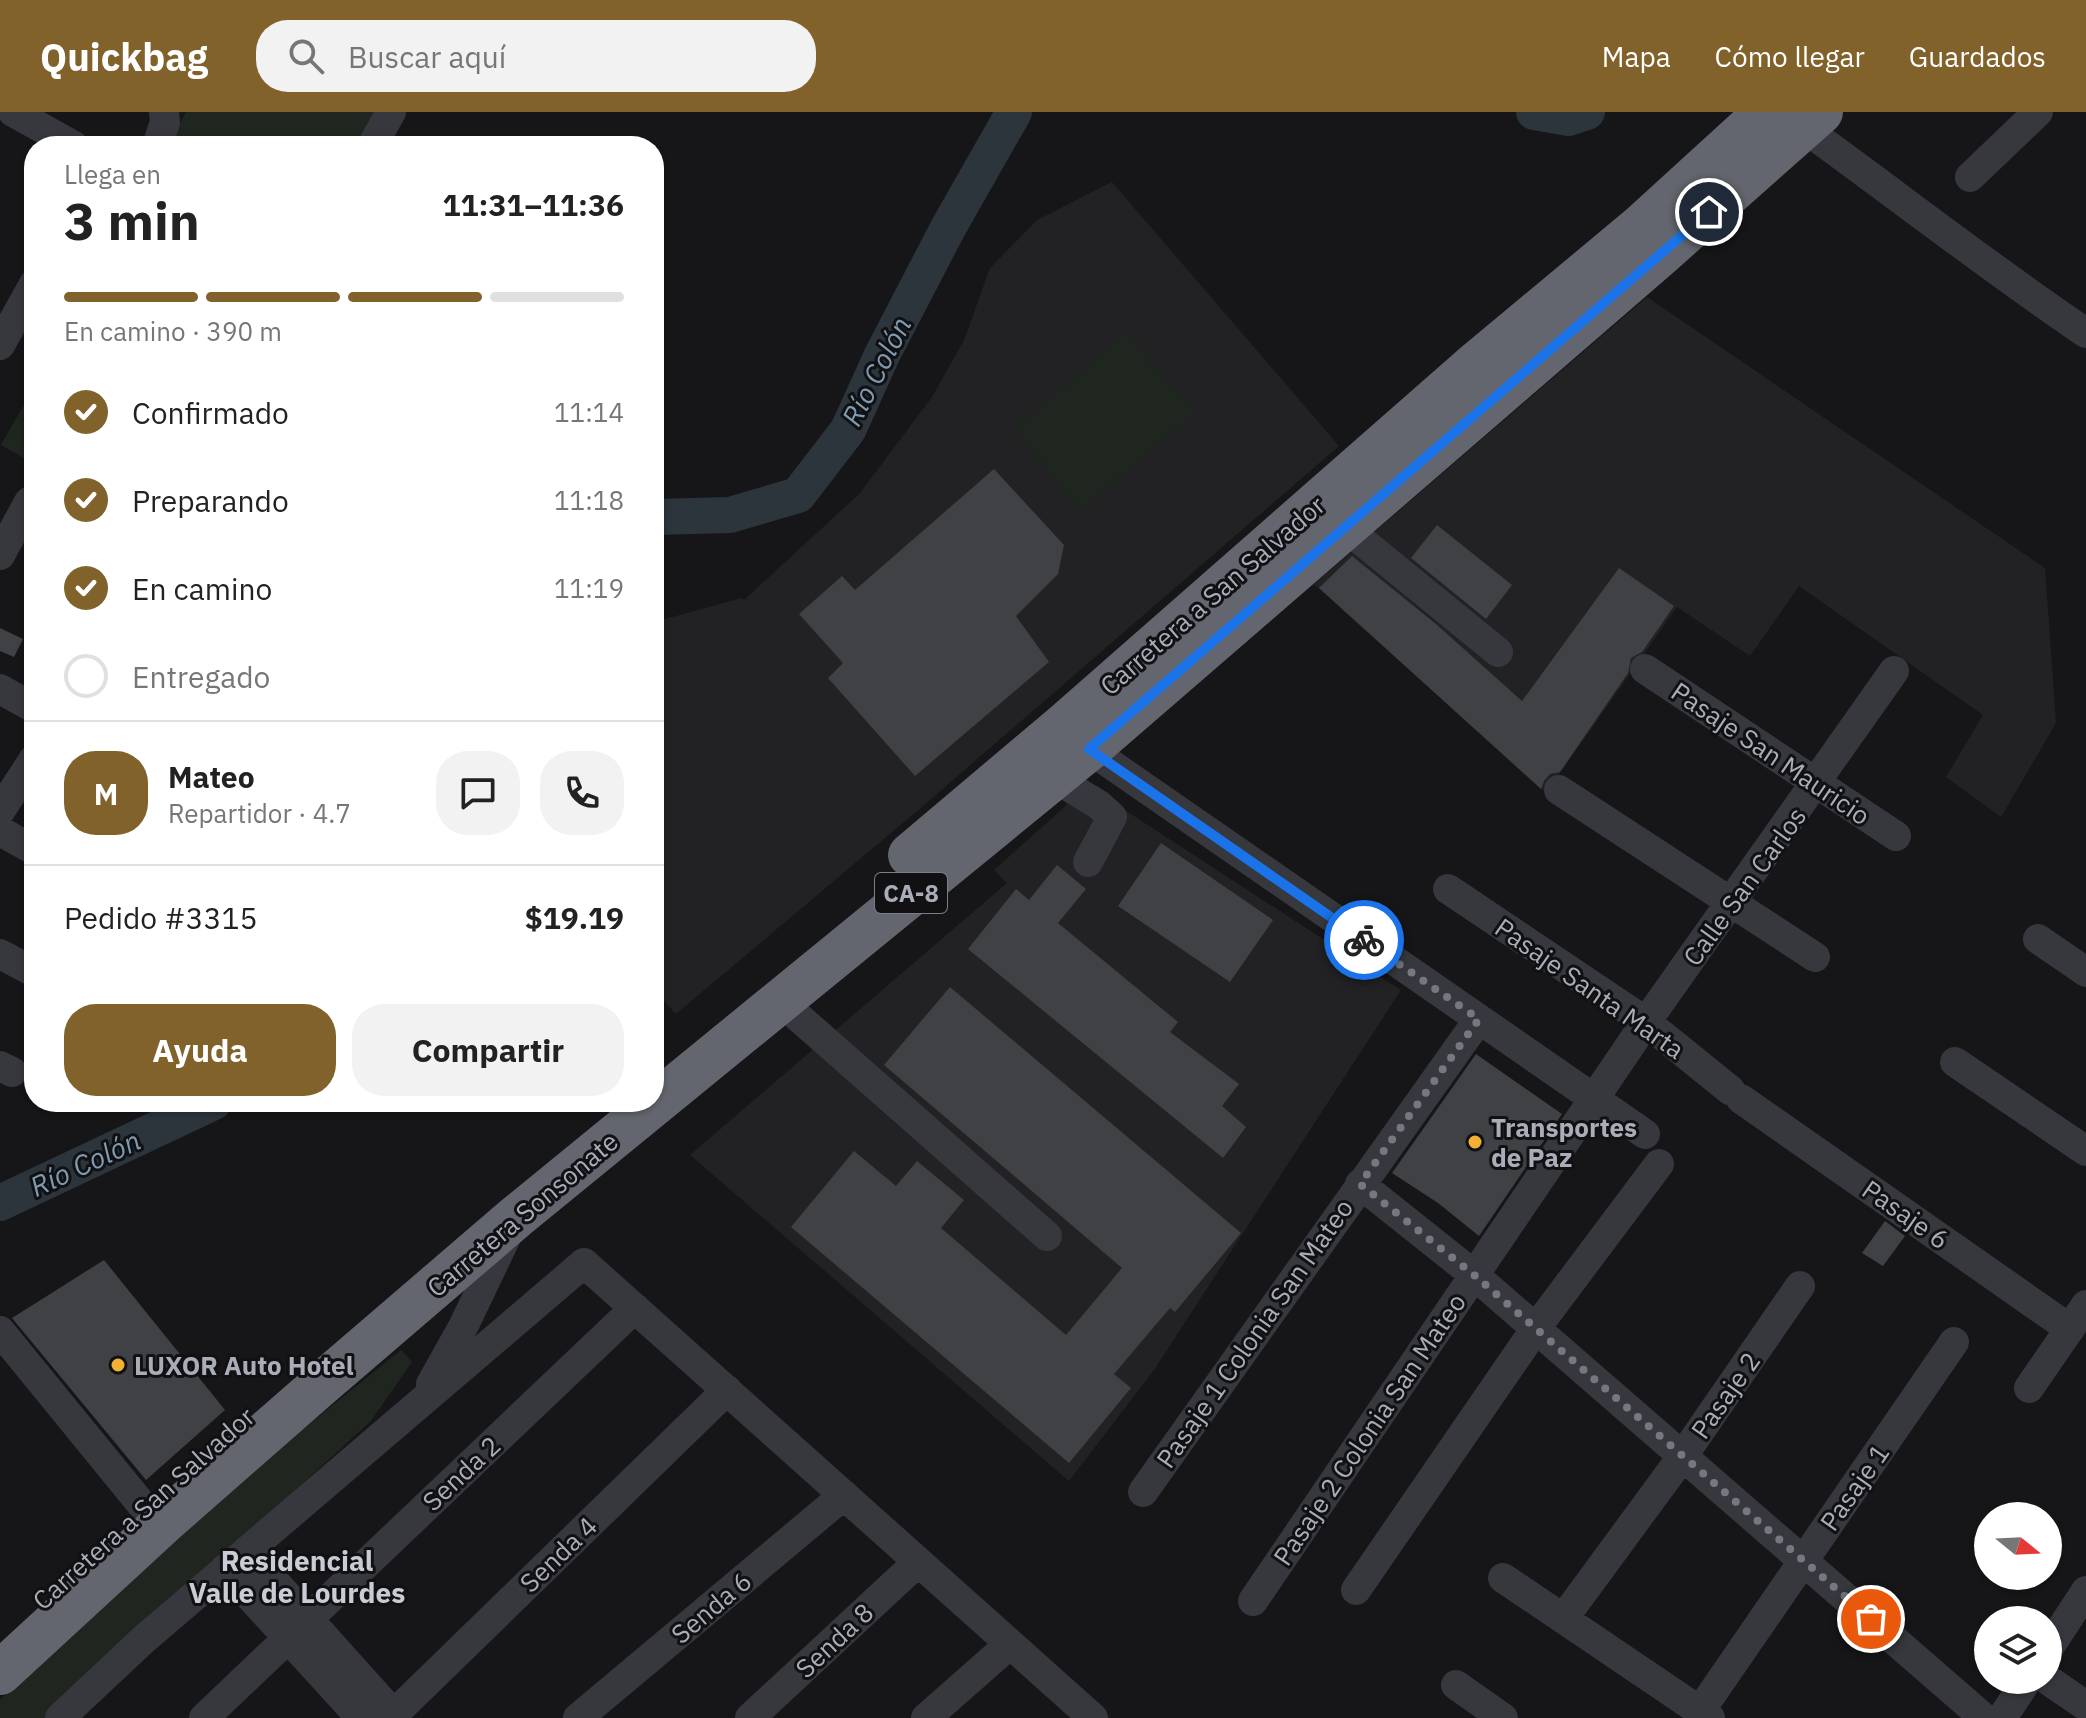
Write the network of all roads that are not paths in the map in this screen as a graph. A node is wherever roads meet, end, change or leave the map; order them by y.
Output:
1 (10, 112) edge
2 (164, 112) edge
3 (391, 112) edge
4 (2038, 112) edge
5 (1797, 117) edge
6 (0, 127) edge
7 (55, 136) edge
8 (160, 136) edge
9 (378, 136) edge
10 (1970, 177) dead end
11 (24, 302) edge
12 (2086, 333) edge
13 (0, 345) edge
14 (24, 511) edge
15 (1346, 528) junction
16 (0, 555) edge
17 (1498, 652) dead end
18 (1645, 669) dead end
19 (1894, 671) dead end
20 (0, 689) edge
21 (24, 702) edge
22 (1089, 749) junction
23 (24, 774) edge
24 (1053, 777) junction
25 (1817, 783) junction
26 (1559, 790) dead end
27 (0, 811) edge
28 (0, 831) edge
29 (1896, 836) dead end
30 (24, 844) edge
31 (1088, 862) dead end
32 (1448, 889) dead end
33 (1732, 902) junction
34 (2038, 939) dead end
35 (0, 954) edge
36 (1815, 957) dead end
37 (24, 967) edge
38 (2086, 972) edge
39 (779, 1000) junction
40 (1479, 1019) junction
41 (1646, 1022) junction
42 (1955, 1062) dead end
43 (664, 1065) edge
44 (664, 1095) edge
45 (1735, 1095) joint
46 (1593, 1100) junction
47 (604, 1112) edge
48 (643, 1112) edge
49 (1645, 1134) dead end
50 (2086, 1151) edge
51 (1659, 1164) dead end
52 (1360, 1184) junction
53 (516, 1217) junction
54 (1047, 1236) dead end
55 (1473, 1274) junction
56 (1800, 1286) dead end
57 (635, 1308) junction
58 (2078, 1317) edge
59 (1536, 1328) junction
60 (0, 1331) edge
61 (1954, 1342) dead end
62 (2029, 1388) dead end
63 (727, 1390) junction
64 (421, 1404) junction
65 (1682, 1457) junction
66 (1143, 1492) dead end
67 (844, 1495) junction
68 (142, 1505) junction
69 (236, 1560) junction
70 (1803, 1560) junction
71 (918, 1562) junction
72 (1503, 1578) dead end
73 (1356, 1590) dead end
74 (2086, 1591) edge
75 (1253, 1601) dead end
76 (1563, 1619) junction
77 (297, 1628) junction
78 (2062, 1628) edge
79 (0, 1636) edge
80 (1010, 1644) junction
81 (0, 1673) edge
82 (1456, 1685) dead end
83 (2062, 1690) edge
84 (2018, 1694) edge
85 (2086, 1706) edge
86 (1705, 1715) edge
87 (394, 1717) edge
88 (60, 1718) edge
89 (204, 1718) edge
90 (361, 1718) edge
91 (578, 1718) edge
92 (750, 1718) edge
93 (926, 1718) edge
94 (1093, 1718) edge
95 (1503, 1718) edge
96 (1984, 1718) edge
97 (2002, 1718) edge

1 - 6 street
1 - 7 street
2 - 8 street
3 - 9 street
4 - 10 street
5 - 12 street
5 - 15 highway, Carretera Sonsonate / CA-8
5 - 43 highway, Carretera a San Salvador / CA-8
11 - 13 street
14 - 16 street
15 - 17 street
15 - 22 highway, Carretera Sonsonate / CA-8
18 - 25 street, Pasaje San Mauricio
19 - 25 street, Calle San Carlos
20 - 21 street
22 - 24 highway, Carretera Sonsonate / CA-8
22 - 40 street
23 - 27 street
24 - 31 street
24 - 39 highway, Carretera Sonsonate / CA-8
25 - 29 street, Pasaje San Mauricio
25 - 33 street, Calle San Carlos
26 - 33 street
28 - 30 street
32 - 41 street, Pasaje Santa Marta
33 - 36 street
33 - 41 street, Calle San Carlos
34 - 38 street
35 - 37 street
39 - 44 highway, Carretera Sonsonate / CA-8
39 - 54 street
40 - 46 street
40 - 52 street, Pasaje 1 Colonia San Mateo
41 - 45 street, Pasaje Santa Marta
41 - 46 street, Calle San Carlos
42 - 50 street
45 - 58 street, Pasaje 6
46 - 49 street
46 - 55 street, Pasaje 2 Colonia San Mateo
47 - 68 highway, Carretera a San Salvador
48 - 53 highway, Carretera Sonsonate / CA-8
51 - 59 street
52 - 55 street
52 - 66 street, Pasaje 1 Colonia San Mateo
53 - 64 street
53 - 81 highway, Carretera Sonsonate / CA-8
55 - 59 street
55 - 75 street, Pasaje 2 Colonia San Mateo
56 - 65 street, Pasaje 2
57 - 63 street
57 - 64 street
57 - 77 street, Senda 2
58 - 62 street
59 - 65 street
59 - 73 street
60 - 68 street
61 - 70 street, Pasaje 1
63 - 67 street
63 - 87 street, Senda 4
64 - 69 street
65 - 70 street
65 - 76 street, Pasaje 2
67 - 71 street
67 - 91 street, Senda 6
68 - 79 highway, Carretera a San Salvador
69 - 77 street
69 - 88 street
70 - 86 street, Pasaje 1
70 - 96 street
71 - 80 street
71 - 92 street, Senda 8
72 - 76 street
74 - 78 street
76 - 86 street
77 - 87 street
77 - 89 street, Senda 2
77 - 90 street
80 - 93 street
80 - 94 street
82 - 95 street
83 - 85 street
84 - 97 street

